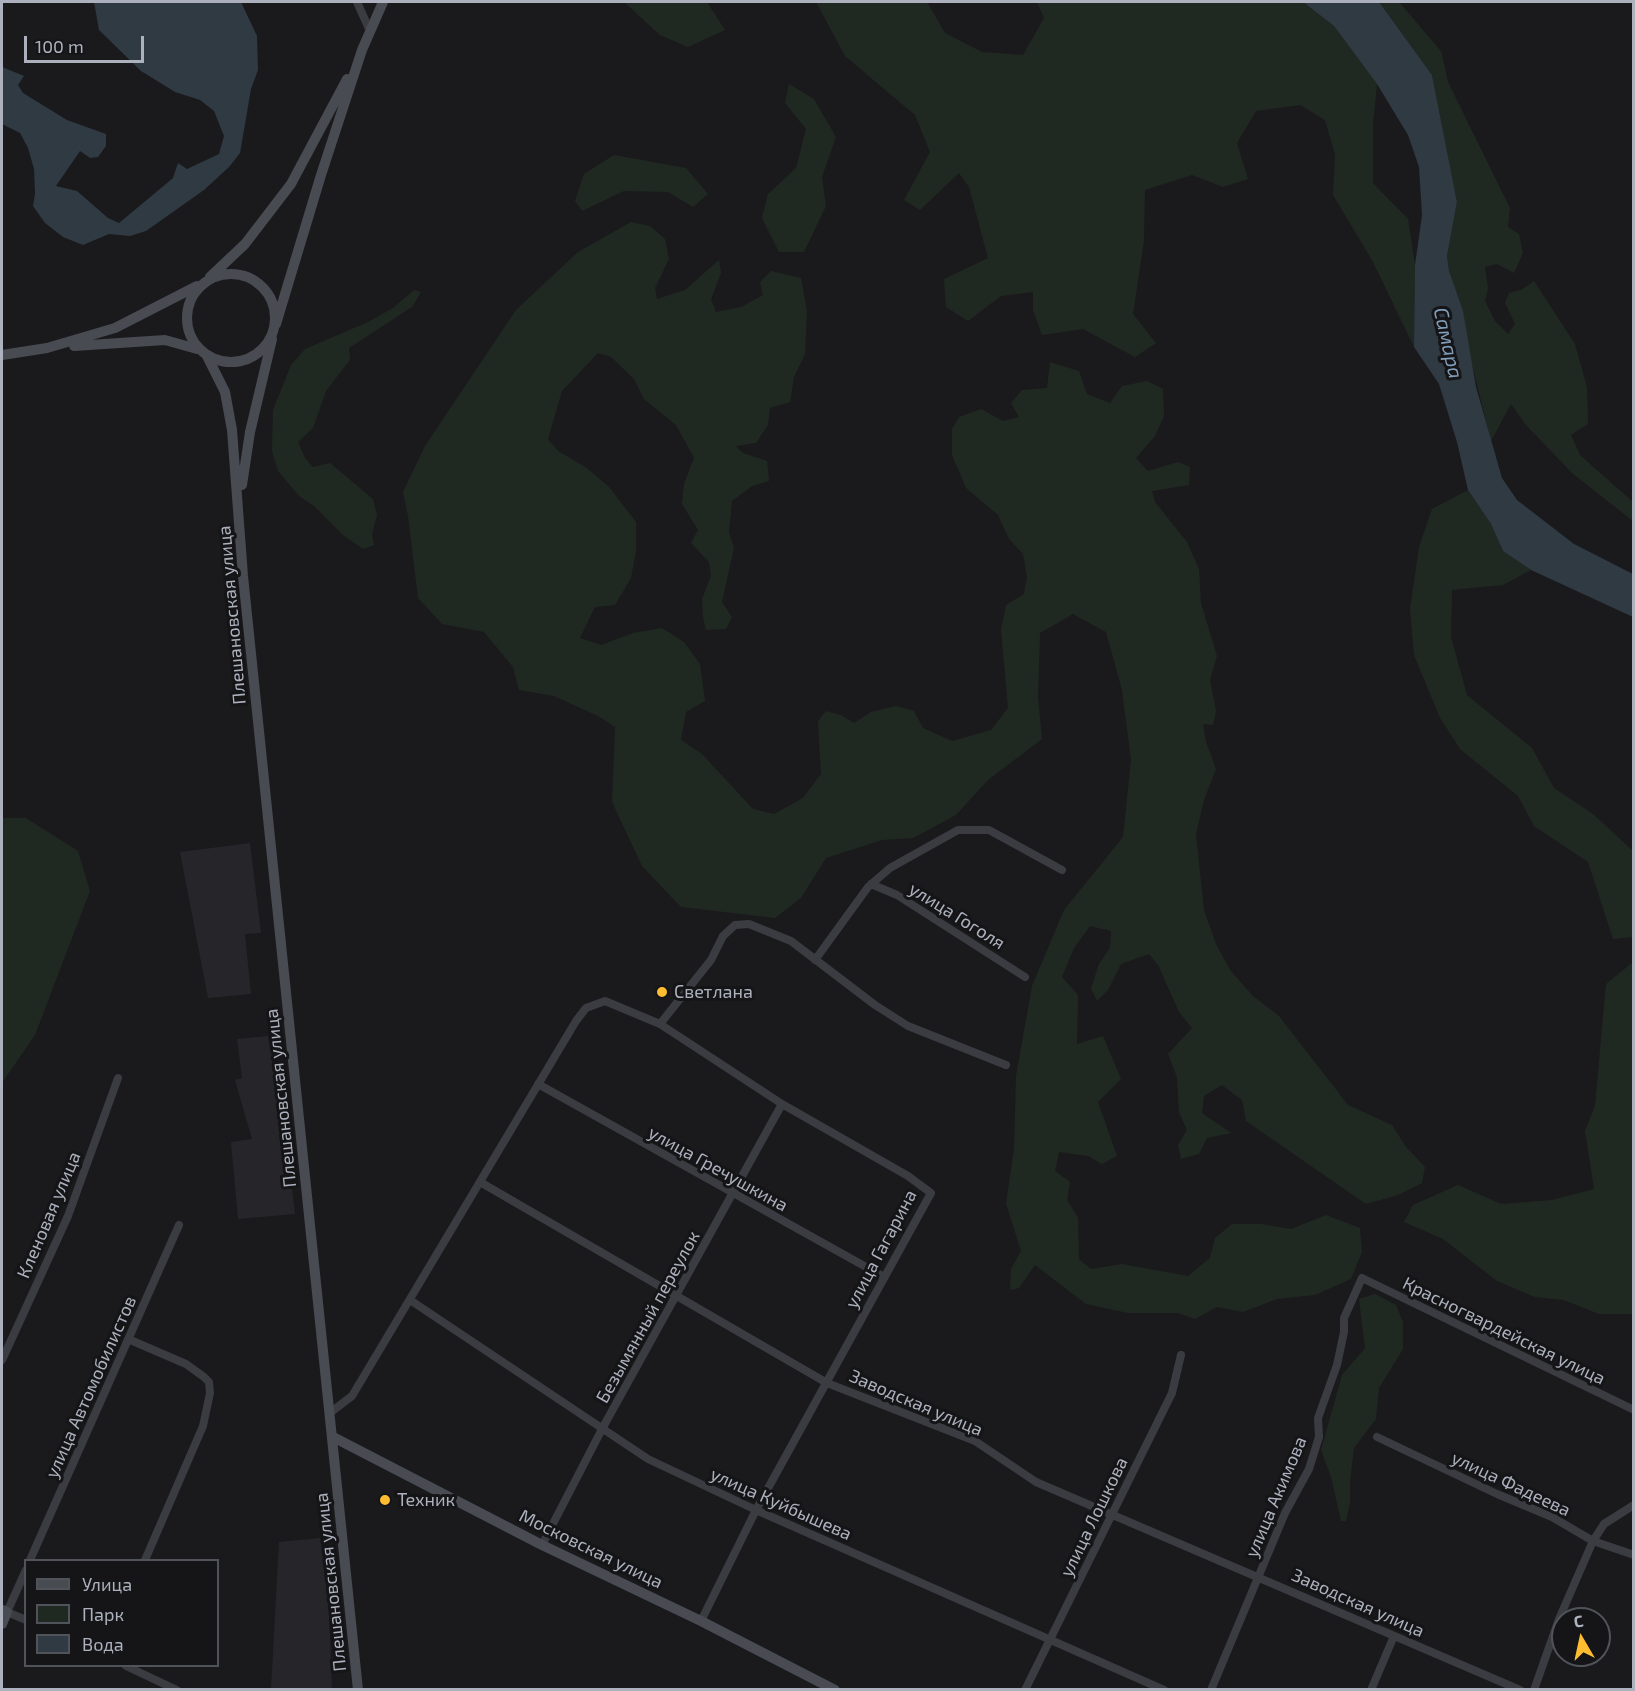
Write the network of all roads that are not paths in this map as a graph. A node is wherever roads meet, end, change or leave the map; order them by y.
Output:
1 (357, 2) edge
2 (383, 2) edge
3 (370, 32) junction
4 (362, 50) junction
5 (204, 281) junction
6 (275, 329) junction
7 (47, 348) junction
8 (197, 349) junction
9 (2, 355) edge
10 (207, 356) junction
11 (239, 504) junction
12 (1062, 870) dead end
13 (871, 884) junction
14 (815, 960) junction
15 (1025, 977) dead end
16 (660, 1024) junction
17 (1006, 1065) dead end
18 (118, 1078) dead end
19 (538, 1084) junction
20 (782, 1104) junction
21 (480, 1182) junction
22 (733, 1195) junction
23 (179, 1225) dead end
24 (884, 1277) junction
25 (1362, 1278) joint
26 (678, 1295) junction
27 (410, 1300) junction
28 (128, 1339) junction
29 (1181, 1354) dead end
30 (2, 1360) edge
31 (827, 1383) junction
32 (1634, 1410) edge
33 (331, 1412) junction
34 (602, 1429) junction
35 (333, 1437) junction
36 (1377, 1437) dead end
37 (1634, 1505) edge
38 (756, 1510) junction
39 (1112, 1514) junction
40 (1593, 1541) junction
41 (542, 1545) junction
42 (1634, 1556) edge
43 (30, 1559) edge
44 (145, 1559) edge
45 (24, 1574) edge
46 (1260, 1576) junction
47 (4, 1611) edge
48 (24, 1619) edge
49 (701, 1621) junction
50 (2, 1624) edge
51 (1394, 1636) junction
52 (1049, 1640) junction
53 (130, 1667) edge
54 (177, 1689) edge
55 (358, 1689) edge
56 (835, 1689) edge
57 (1025, 1689) edge
58 (1164, 1689) edge
59 (1211, 1689) edge
60 (1371, 1689) edge
61 (1520, 1689) edge
62 (1534, 1689) edge

1 - 3 street
2 - 3 main road
3 - 4 main road
4 - 5 main road
4 - 6 main road
5 - 6 main road
5 - 7 main road
5 - 8 main road
6 - 10 main road
6 - 11 main road
7 - 8 main road
7 - 9 main road
8 - 10 main road
10 - 11 main road
11 - 33 main road, Плешановская улица
12 - 13 street
13 - 14 street
13 - 15 street, улица Гоголя
14 - 16 street
14 - 17 street
16 - 19 street, улица Гагарина
16 - 20 street, улица Гагарина
18 - 30 street, Кленовая улица
19 - 21 street
19 - 22 street, улица Гречушкина
20 - 22 street, Безымянный переулок
20 - 24 street, улица Гагарина
21 - 26 street, Заводская улица
21 - 27 street
22 - 24 street, улица Гречушкина
22 - 26 street, Безымянный переулок
23 - 28 street, улица Автомобилистов
24 - 31 street, улица Гагарина
25 - 32 street, Красногвардейская улица
25 - 46 street, улица Акимова
26 - 31 street, Заводская улица
26 - 34 street, Безымянный переулок
27 - 33 street
27 - 34 street, улица Куйбышева
28 - 43 street, улица Автомобилистов
28 - 44 street
29 - 39 street, улица Лошкова
31 - 38 street, улица Гагарина
31 - 39 street, Заводская улица
33 - 35 main road, Плешановская улица
34 - 38 street, улица Куйбышева
34 - 41 street, Безымянный переулок
35 - 41 main road, Московская улица
35 - 55 main road, Плешановская улица
36 - 40 street, улица Фадеева
37 - 40 street
38 - 49 street, улица Гагарина
38 - 52 street, улица Куйбышева
39 - 46 street, Заводская улица
39 - 52 street, улица Лошкова
40 - 42 street, улица Фадеева
40 - 62 street
41 - 49 main road, Московская улица
45 - 47 street
46 - 51 street, Заводская улица
46 - 59 street, улица Акимова
47 - 48 street
47 - 50 main road
49 - 56 main road, Московская улица
51 - 60 street
51 - 61 street, Заводская улица
52 - 57 street, улица Лошкова
52 - 58 street, улица Куйбышева
53 - 54 street

